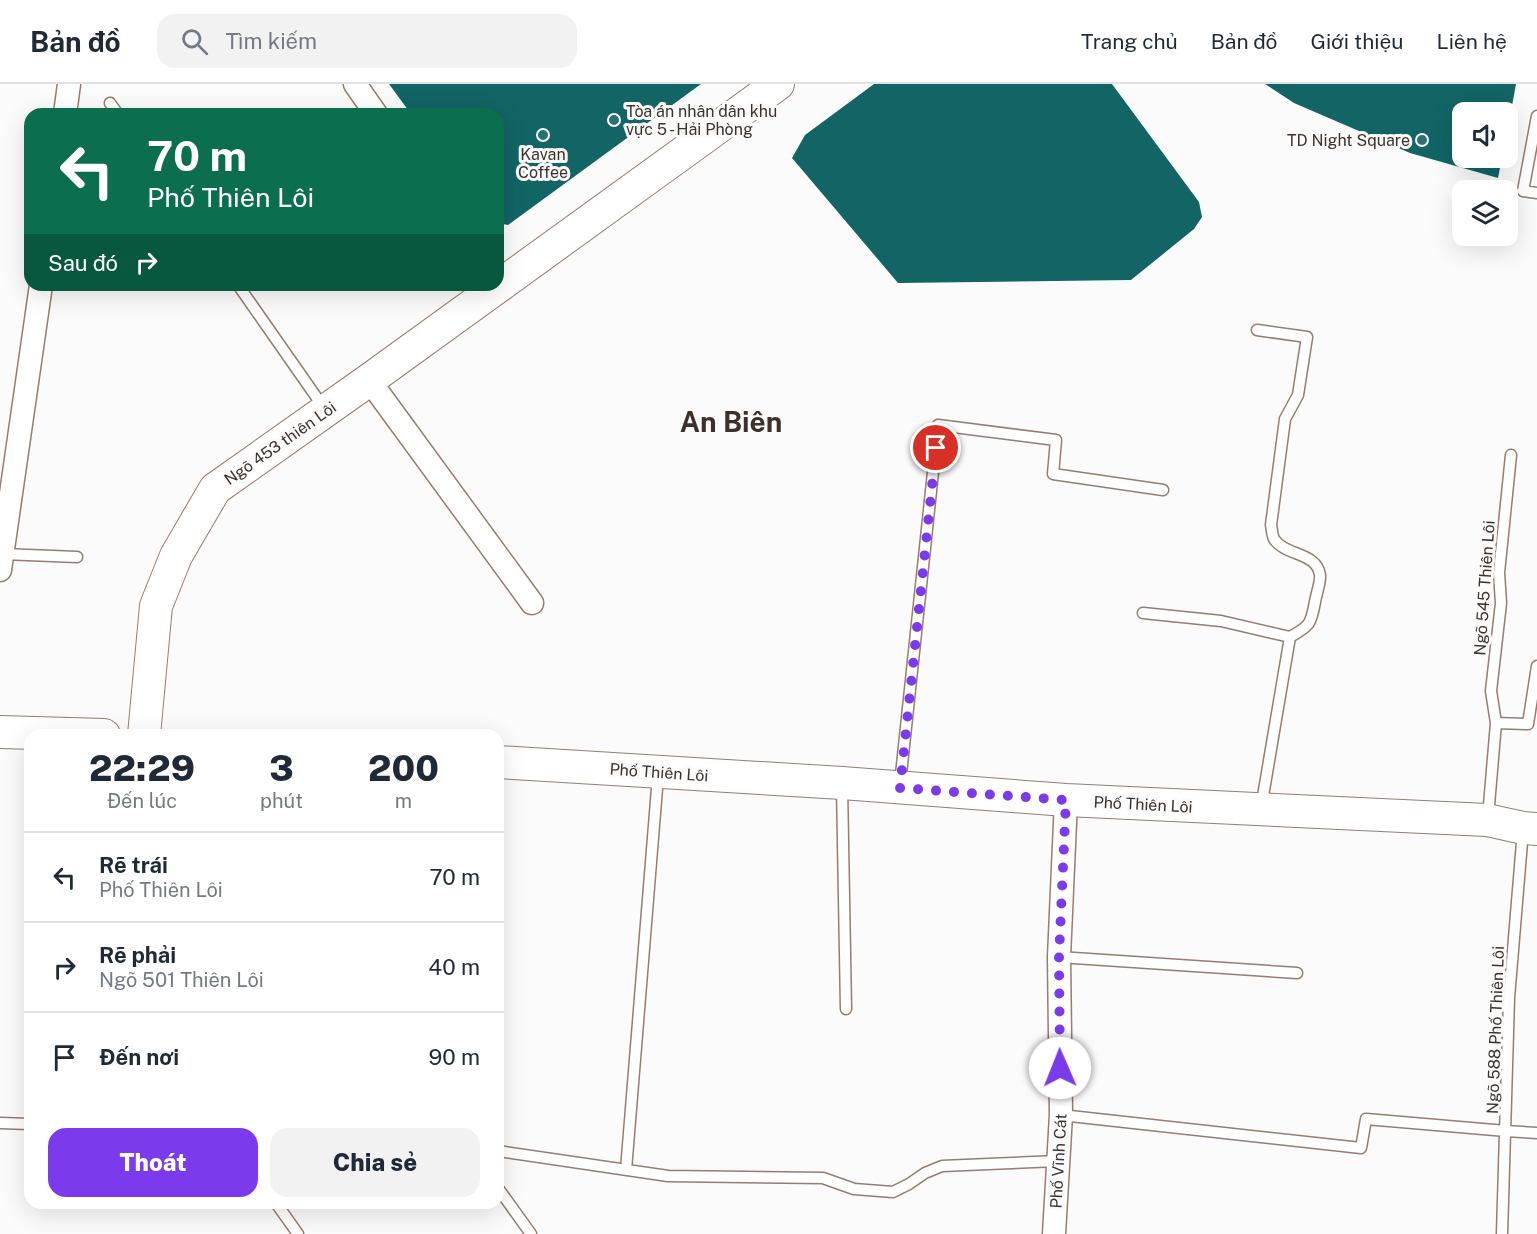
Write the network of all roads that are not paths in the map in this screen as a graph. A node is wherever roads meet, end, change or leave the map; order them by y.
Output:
1 (69, 84) edge
2 (355, 84) edge
3 (778, 84) edge
4 (110, 103) dead end
5 (66, 108) edge
6 (114, 108) edge
7 (372, 108) edge
8 (1537, 116) edge
9 (1537, 193) edge
10 (504, 281) edge
11 (40, 291) edge
12 (242, 291) edge
13 (490, 291) edge
14 (1257, 330) dead end
15 (369, 380) junction
16 (326, 411) junction
17 (1511, 455) dead end
18 (1163, 490) dead end
19 (77, 557) dead end
20 (1, 562) edge
21 (532, 603) dead end
22 (1143, 613) dead end
23 (1290, 637) junction
24 (1537, 666) edge
25 (1496, 723) junction
26 (145, 729) edge
27 (0, 732) edge
28 (24, 733) edge
29 (504, 762) edge
30 (658, 772) junction
31 (842, 783) junction
32 (900, 788) junction
33 (1066, 800) junction
34 (1261, 810) junction
35 (1487, 820) junction
36 (1530, 828) edge
37 (1059, 957) junction
38 (1297, 973) dead end
39 (846, 1009) dead end
40 (1061, 1115) junction
41 (0, 1123) edge
42 (24, 1124) edge
43 (1506, 1131) junction
44 (1537, 1133) edge
45 (504, 1152) edge
46 (1058, 1161) junction
47 (626, 1170) junction
48 (504, 1196) edge
49 (280, 1209) edge
50 (298, 1234) edge
51 (531, 1234) edge
52 (1054, 1234) edge
53 (1502, 1234) edge

1 - 5 street
2 - 7 street
3 - 10 main road, Ngõ 453 thiên Lôi
4 - 6 lane
8 - 9 lane
11 - 20 street
12 - 16 lane
13 - 15 main road, Ngõ 453 thiên Lôi
14 - 23 lane
15 - 16 main road, Ngõ 453 thiên Lôi
15 - 21 street
16 - 26 main road, Ngõ 453 thiên Lôi
17 - 25 lane, Ngõ 545 Thiên Lôi
18 - 32 lane
19 - 20 lane
22 - 23 lane
23 - 34 lane
24 - 25 lane
25 - 35 lane, Ngõ 545 Thiên Lôi
27 - 28 main road
29 - 30 main road, Phố Thiên Lôi
30 - 31 main road, Phố Thiên Lôi
30 - 47 lane
31 - 32 main road, Phố Thiên Lôi
31 - 39 lane
32 - 33 main road, Phố Thiên Lôi
33 - 34 main road, Phố Thiên Lôi
33 - 37 street, Phố Vĩnh Cát
34 - 35 main road, Phố Thiên Lôi
35 - 36 main road, Phố Thiên Lôi
36 - 43 lane, Ngõ 588 Phố Thiên Lôi
37 - 38 lane
37 - 40 street, Phố Vĩnh Cát
40 - 43 lane
40 - 46 street, Phố Vĩnh Cát
41 - 42 lane
43 - 44 lane
43 - 53 lane, Ngõ 588 Phố Thiên Lôi
45 - 47 lane
46 - 47 lane
46 - 52 street, Phố Vĩnh Cát
48 - 51 lane
49 - 50 lane

